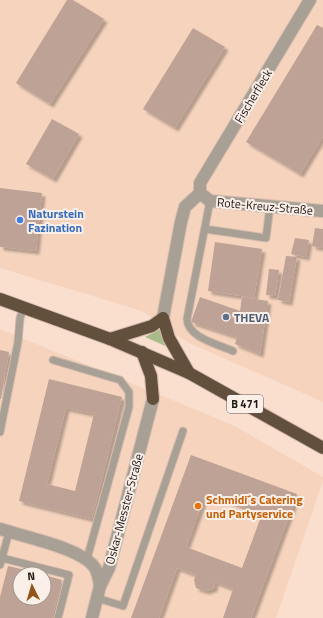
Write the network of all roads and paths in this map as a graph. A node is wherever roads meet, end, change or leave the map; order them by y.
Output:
1 (310, 0) edge
2 (200, 193) junction
3 (210, 202) junction
4 (270, 206) junction
5 (323, 211) edge
6 (205, 230) junction
7 (0, 299) edge
8 (24, 307) junction
9 (163, 318) junction
10 (110, 339) junction
11 (233, 351) dead end
12 (142, 352) junction
13 (53, 360) dead end
14 (189, 373) junction
15 (153, 399) joint
16 (183, 431) dead end
17 (0, 432) edge
18 (323, 448) edge
19 (4, 531) edge
20 (87, 559) junction
21 (1, 561) edge
22 (100, 586) junction
23 (97, 598) junction
24 (58, 618) edge
25 (92, 618) edge

1 - 2 street, Fischerfleck
2 - 3 street, Rote-Kreuz-Straße
2 - 9 street
3 - 4 street, Rote-Kreuz-Straße
3 - 6 lane
4 - 5 street, Rote-Kreuz-Straße
4 - 6 lane
6 - 11 lane
7 - 8 highway, B 471
8 - 10 highway, B 471
8 - 17 lane
9 - 10 highway
9 - 14 highway
10 - 12 highway, B 471
12 - 14 highway, B 471
12 - 15 highway
13 - 20 lane
14 - 18 highway, B 471
15 - 22 street, Oskar-Messter-Straße
16 - 23 lane
19 - 20 street
19 - 21 lane
20 - 22 street
21 - 24 lane
22 - 23 street, Oskar-Messter-Straße
23 - 25 street, Oskar-Messter-Straße

